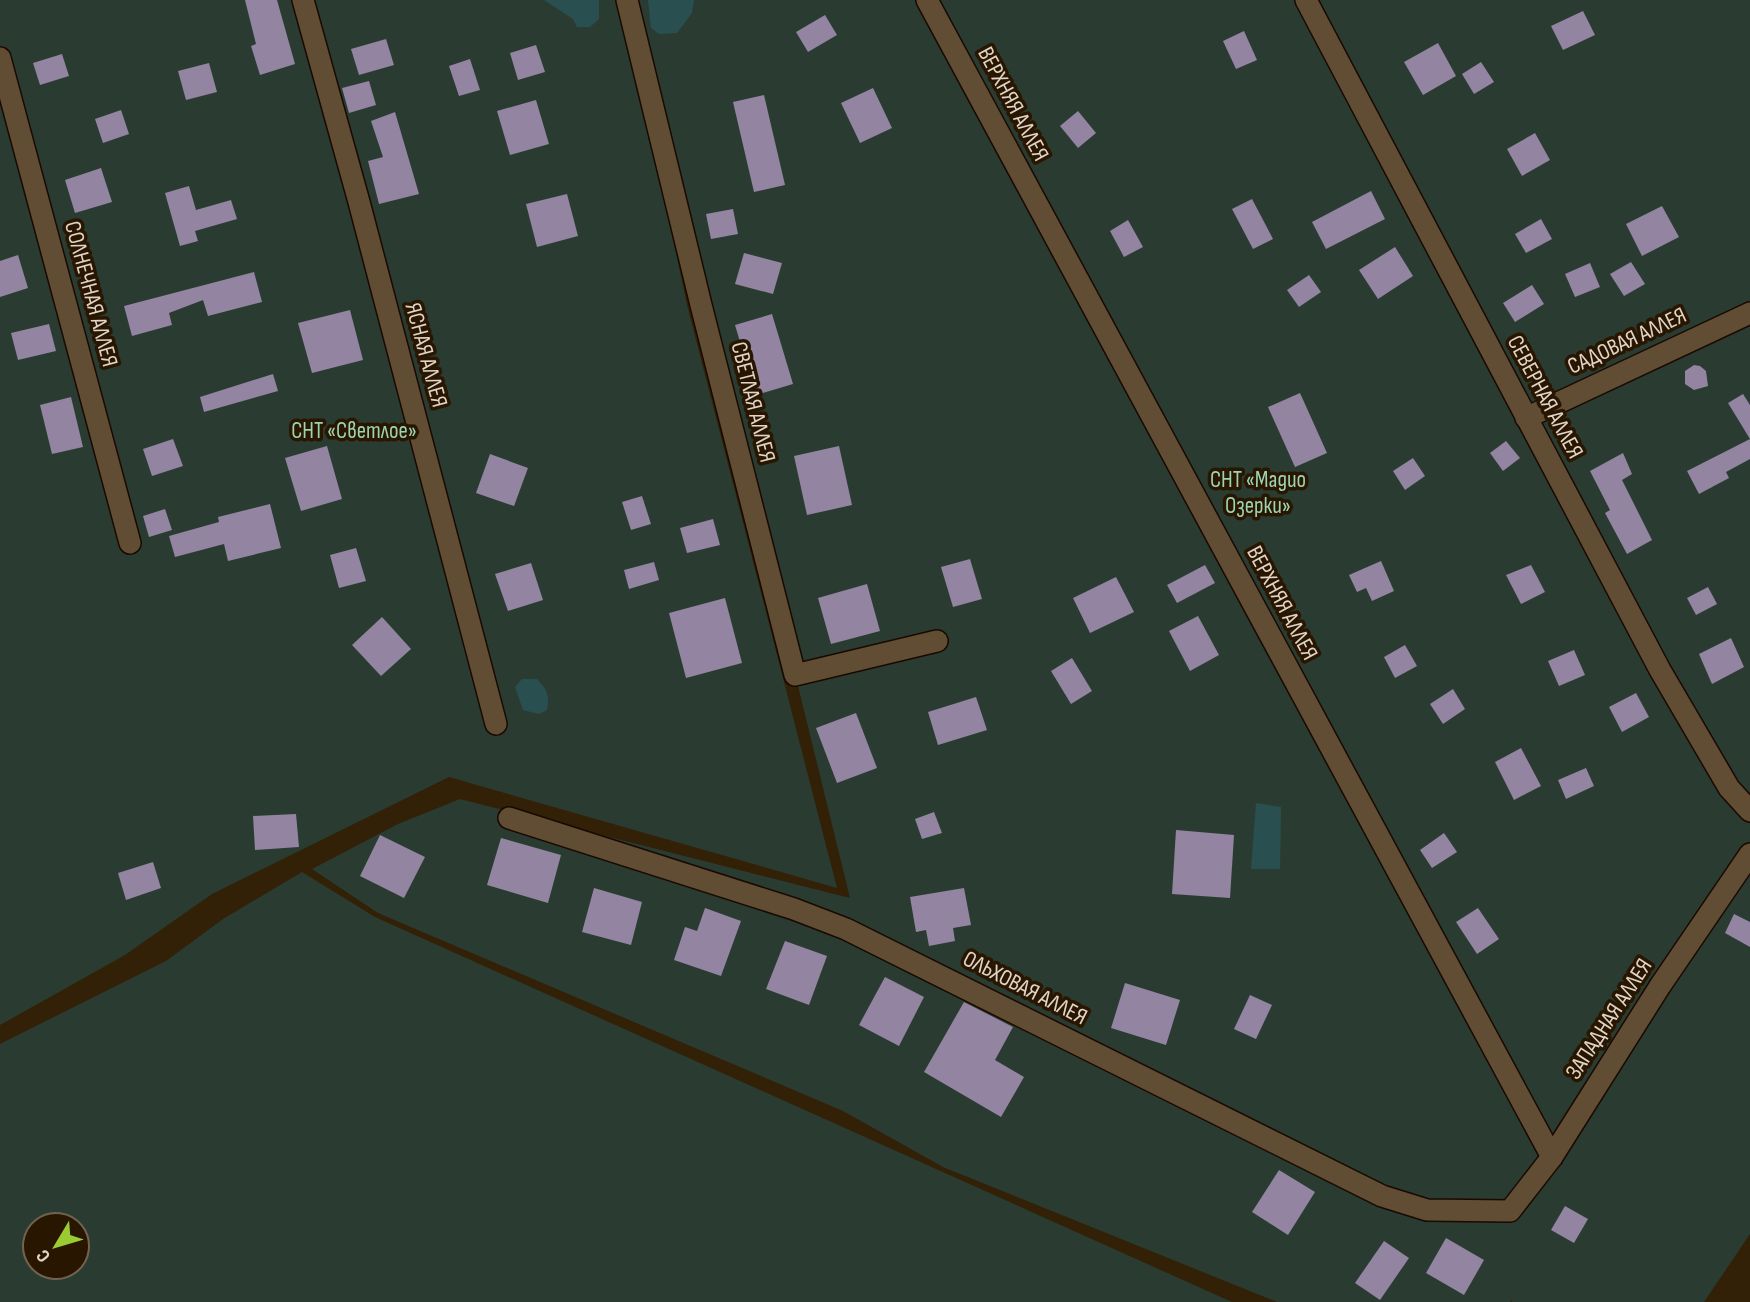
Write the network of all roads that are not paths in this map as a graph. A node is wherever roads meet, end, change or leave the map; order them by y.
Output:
1 (303, 0) edge
2 (627, 0) edge
3 (927, 0) edge
4 (1306, 0) edge
5 (0, 58) edge
6 (1750, 313) edge
7 (1526, 418) junction
8 (130, 543) dead end
9 (937, 641) dead end
10 (496, 724) dead end
11 (1750, 811) edge
12 (509, 818) dead end
13 (1750, 854) edge
14 (1552, 1157) junction
15 (1510, 1211) joint

1 - 10 street, ЯСНАЯ АЛЛЕЯ
2 - 9 street, СВЕТЛАЯ АЛЛЕЯ
3 - 14 street, ВЕРХНЯЯ АЛЛЕЯ
4 - 7 street, СЕВЕРНАЯ АЛЛЕЯ
5 - 8 street, СОЛНЕЧНАЯ АЛЛЕЯ
6 - 7 street, САДОВАЯ АЛЛЕЯ
7 - 11 street, СЕВЕРНАЯ АЛЛЕЯ
12 - 15 street, ОЛЬХОВАЯ АЛЛЕЯ
13 - 14 street, ЗАПАДНАЯ АЛЛЕЯ
14 - 15 street, ЗАПАДНАЯ АЛЛЕЯ

